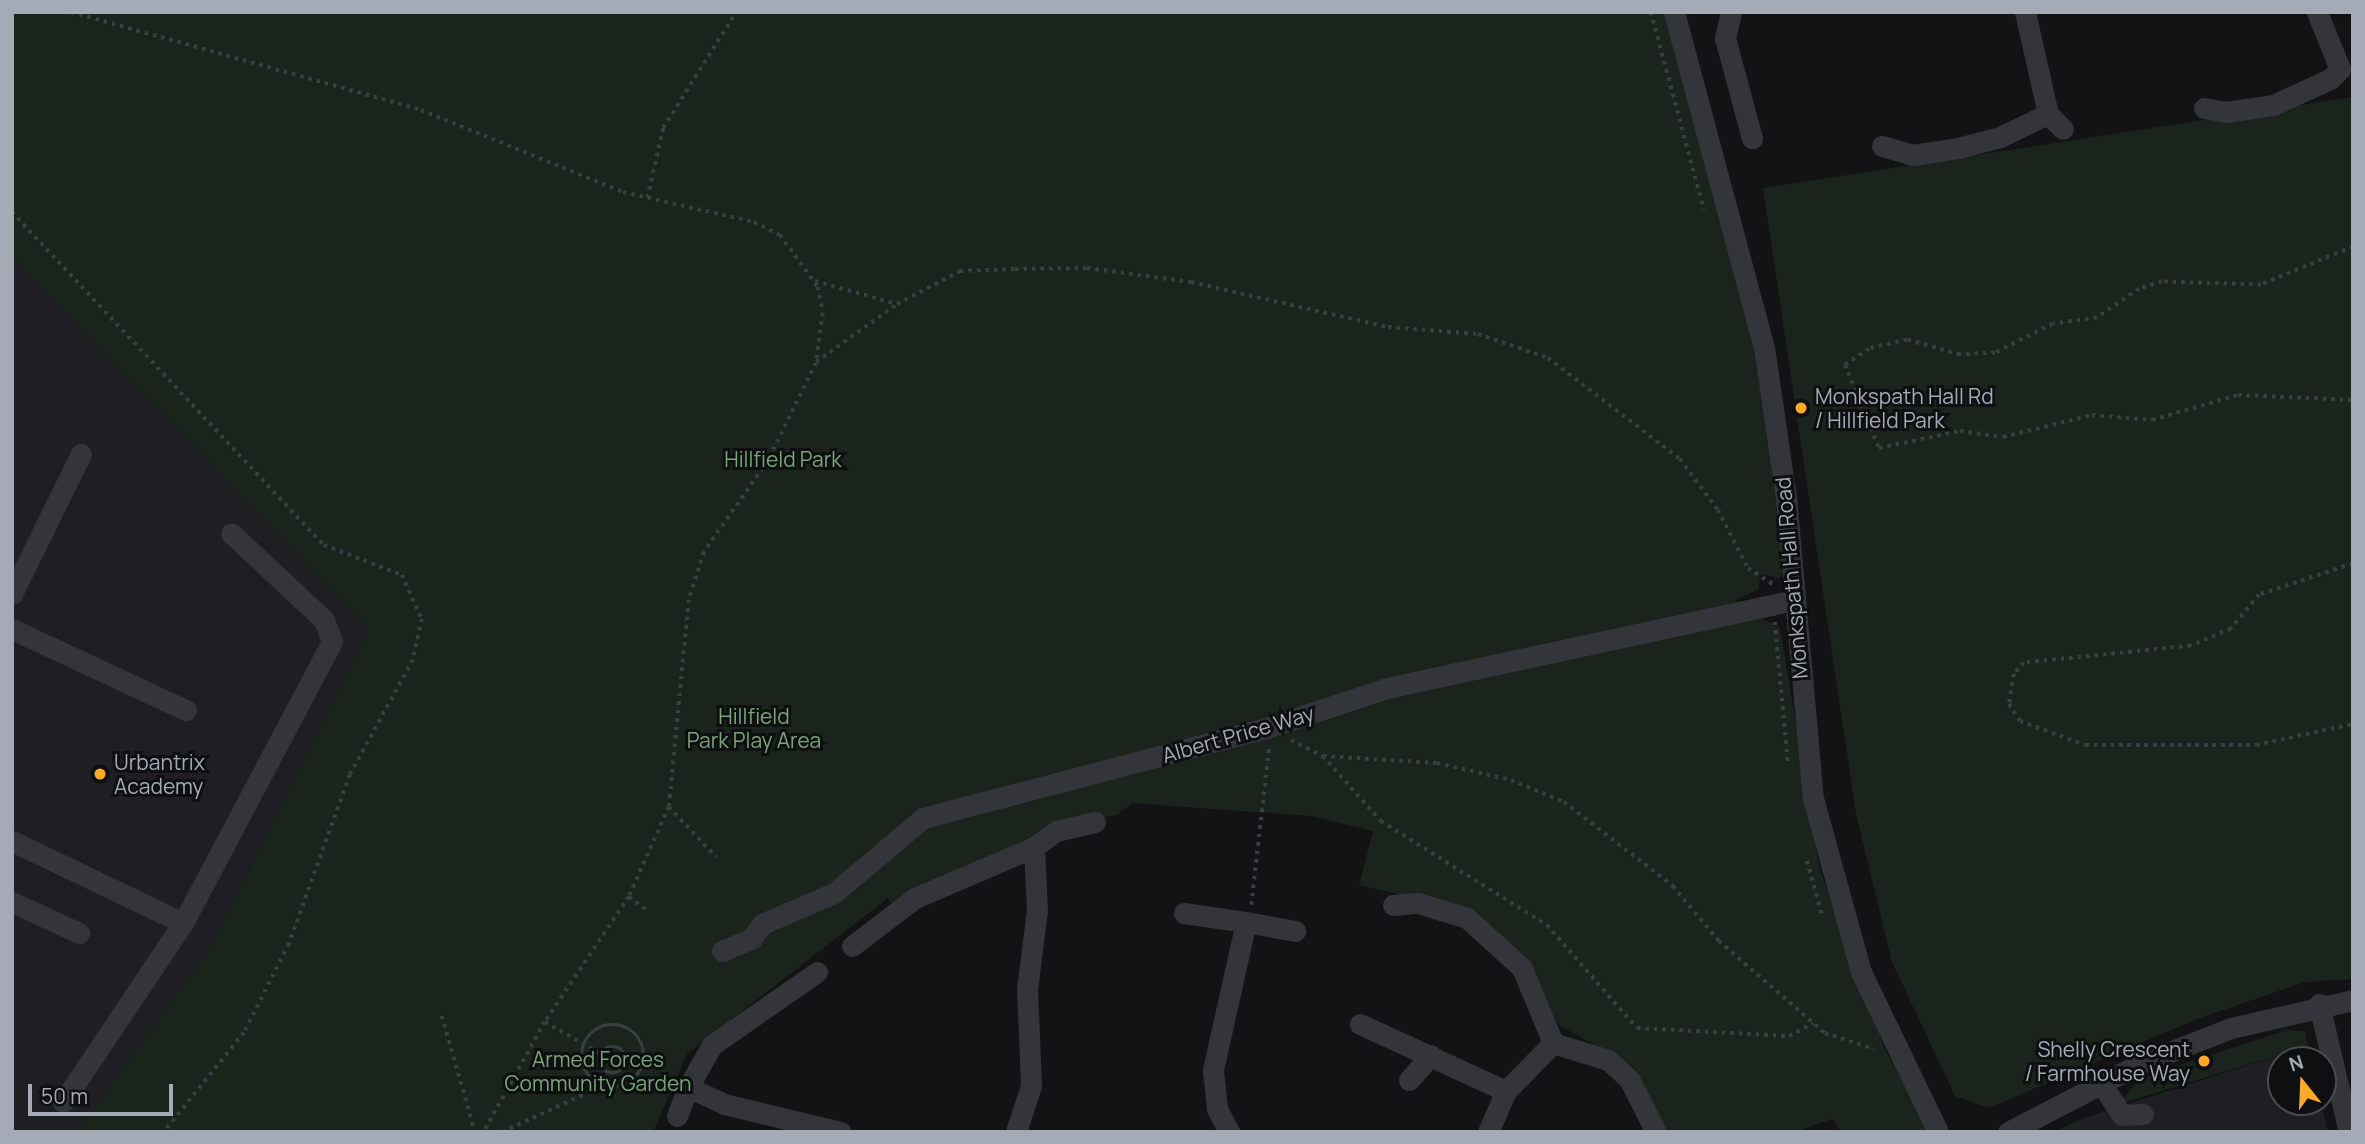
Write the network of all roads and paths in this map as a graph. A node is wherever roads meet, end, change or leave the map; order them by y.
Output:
1 (71, 12) edge
2 (736, 12) edge
3 (1674, 12) edge
4 (1731, 12) edge
5 (2025, 12) edge
6 (2317, 12) edge
7 (2204, 108) dead end
8 (1752, 138) dead end
9 (1881, 146) dead end
10 (648, 198) junction
11 (12, 212) edge
12 (2353, 247) edge
13 (815, 281) junction
14 (897, 304) junction
15 (816, 363) junction
16 (2353, 400) edge
17 (81, 454) dead end
18 (231, 533) dead end
19 (2353, 564) edge
20 (1773, 584) dead end
21 (12, 594) edge
22 (1793, 600) junction
23 (12, 629) edge
24 (186, 710) dead end
25 (2353, 724) edge
26 (1282, 736) dead end
27 (1275, 737) dead end
28 (1323, 756) junction
29 (669, 807) junction
30 (1095, 822) dead end
31 (12, 841) edge
32 (1034, 847) junction
33 (716, 857) dead end
34 (629, 897) junction
35 (12, 902) edge
36 (1393, 905) dead end
37 (647, 911) dead end
38 (1184, 913) dead end
39 (183, 923) junction
40 (1248, 923) junction
41 (1294, 931) dead end
42 (79, 933) dead end
43 (852, 946) dead end
44 (722, 951) dead end
45 (817, 972) dead end
46 (2353, 1000) edge
47 (2319, 1004) junction
48 (442, 1016) dead end
49 (544, 1022) junction
50 (1814, 1023) junction
51 (1360, 1024) dead end
52 (1553, 1043) junction
53 (583, 1044) junction
54 (1874, 1049) dead end
55 (601, 1054) junction
56 (1431, 1055) junction
57 (1409, 1080) dead end
58 (2101, 1083) junction
59 (602, 1086) junction
60 (688, 1087) junction
61 (1506, 1091) junction
62 (64, 1102) dead end
63 (2143, 1114) dead end
64 (677, 1116) dead end
65 (2116, 1123) edge
66 (164, 1132) edge
67 (475, 1132) edge
68 (484, 1132) edge
69 (502, 1132) edge
70 (841, 1132) edge
71 (1016, 1132) edge
72 (1229, 1132) edge
73 (1488, 1132) edge
74 (1656, 1132) edge
75 (1938, 1132) edge
76 (2008, 1132) edge
77 (2349, 1132) edge

1 - 10 path
2 - 10 path
3 - 22 street, Monkspath Hall Road
4 - 8 street
5 - 9 street
6 - 7 street
10 - 13 path
11 - 66 path
12 - 16 path
13 - 14 path
13 - 15 path
14 - 15 path
14 - 20 path
15 - 29 path
17 - 21 street
18 - 39 street
19 - 25 path
22 - 44 street, Albert Price Way
22 - 75 street, Monkspath Hall Road
23 - 24 street
26 - 28 path
27 - 40 path
28 - 50 path
28 - 50 path
29 - 33 path
29 - 34 path
30 - 32 street
31 - 39 street
32 - 43 street
32 - 71 street
34 - 37 path
34 - 49 path
35 - 42 street
36 - 52 street
38 - 40 street
39 - 62 street
40 - 41 street
40 - 72 street
45 - 60 street
46 - 47 street
47 - 58 street
47 - 77 street
48 - 67 path
49 - 53 path
49 - 68 path
50 - 54 path
51 - 56 street
52 - 61 street
52 - 74 street
53 - 55 path
53 - 59 path
53 - 59 path
55 - 55 path
56 - 57 street
56 - 61 street
58 - 65 street
58 - 76 street
59 - 69 path
60 - 64 street
60 - 70 street
61 - 73 street
63 - 65 street

